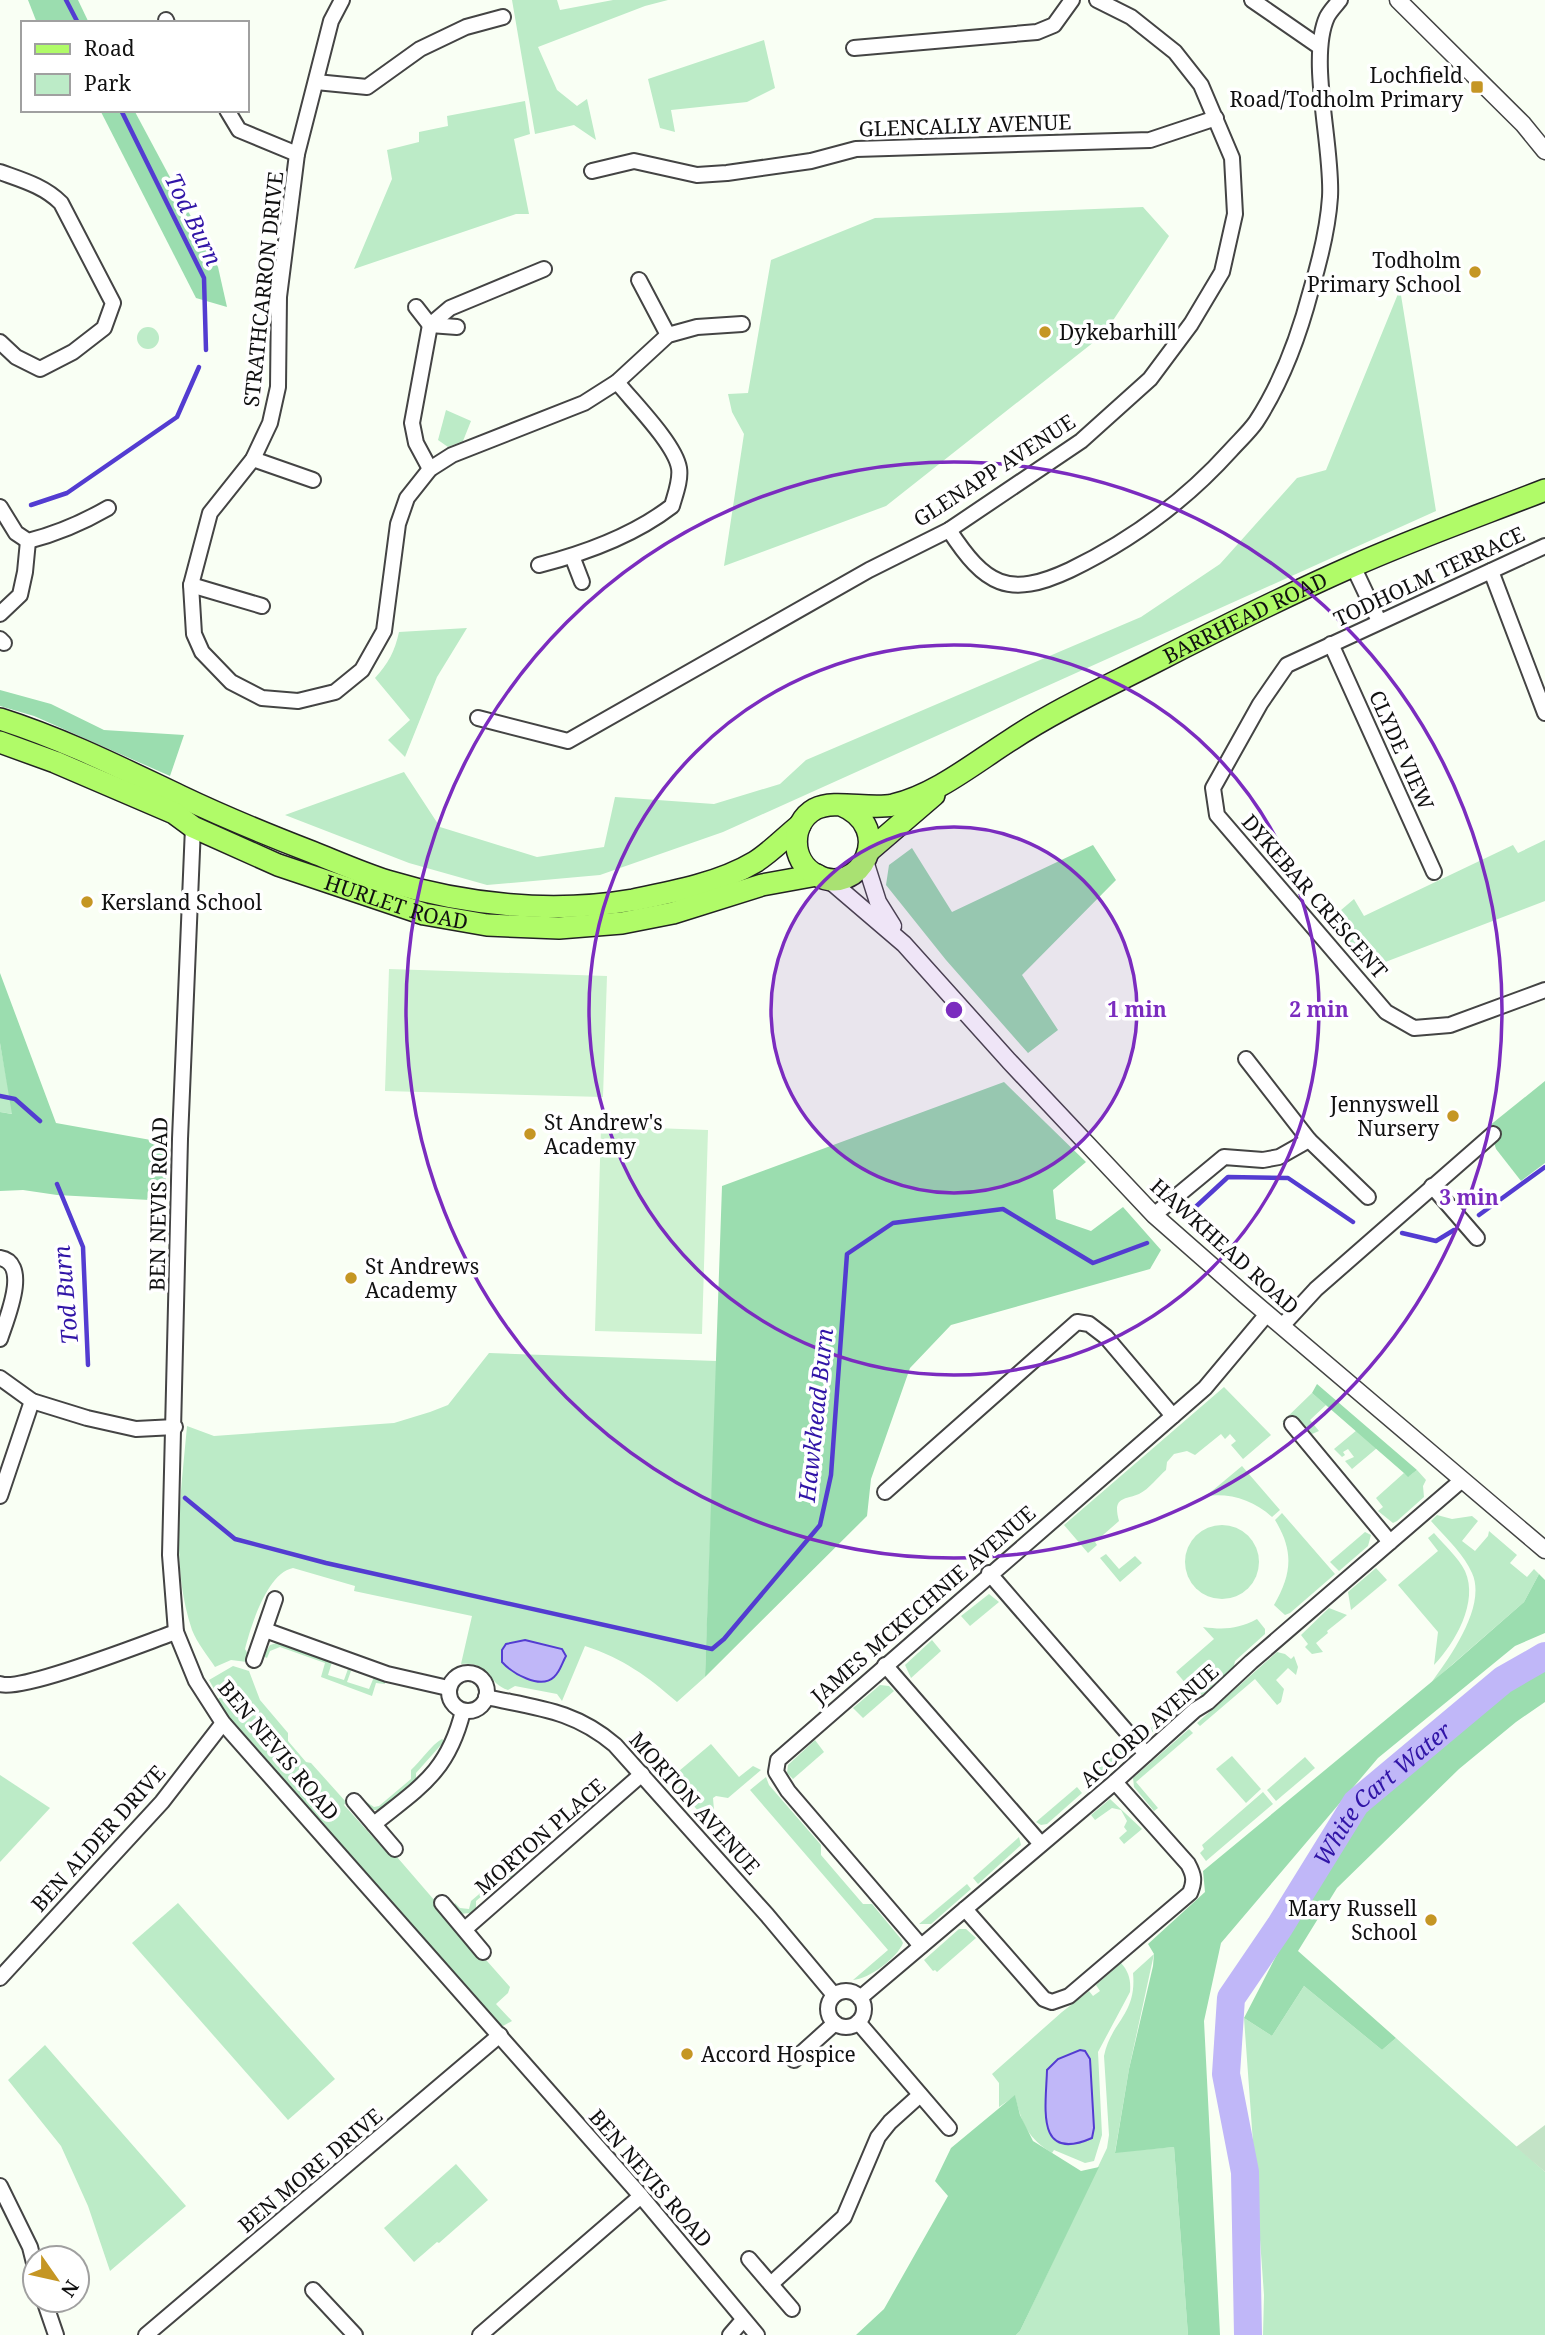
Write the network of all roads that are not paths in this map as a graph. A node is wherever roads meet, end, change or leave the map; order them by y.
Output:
1 (342, 0) edge
2 (1072, 0) edge
3 (1097, 0) edge
4 (1252, 0) edge
5 (1340, 0) edge
6 (1399, 0) edge
7 (503, 17) dead end
8 (1320, 47) junction
9 (854, 48) dead end
10 (316, 82) junction
11 (228, 112) edge
12 (1216, 118) junction
13 (1545, 151) edge
14 (297, 154) junction
15 (592, 171) dead end
16 (0, 172) edge
17 (544, 269) dead end
18 (639, 280) dead end
19 (416, 307) dead end
20 (742, 324) dead end
21 (430, 325) junction
22 (457, 327) dead end
23 (668, 335) junction
24 (0, 342) edge
25 (617, 382) junction
26 (253, 460) junction
27 (430, 469) junction
28 (313, 480) dead end
29 (1545, 490) edge
30 (0, 508) edge
31 (108, 508) dead end
32 (949, 530) junction
33 (27, 541) junction
34 (1545, 547) edge
35 (572, 556) junction
36 (539, 565) dead end
37 (1353, 566) junction
38 (1491, 571) junction
39 (582, 582) dead end
40 (191, 585) junction
41 (262, 606) dead end
42 (0, 614) edge
43 (1380, 621) junction
44 (1331, 644) junction
45 (1545, 713) edge
46 (478, 718) dead end
47 (0, 719) edge
48 (0, 742) edge
49 (962, 771) junction
50 (841, 805) junction
51 (800, 825) junction
52 (193, 827) junction
53 (868, 855) junction
54 (1434, 872) dead end
55 (822, 877) junction
56 (904, 944) junction
57 (1545, 990) edge
58 (1246, 1059) dead end
59 (1493, 1134) dead end
60 (1309, 1140) junction
61 (1432, 1186) junction
62 (1368, 1197) dead end
63 (1154, 1215) junction
64 (1477, 1238) dead end
65 (0, 1258) edge
66 (1268, 1314) junction
67 (1282, 1326) junction
68 (0, 1339) edge
69 (0, 1378) edge
70 (32, 1401) junction
71 (1173, 1416) junction
72 (1292, 1424) dead end
73 (174, 1427) junction
74 (1462, 1480) junction
75 (885, 1492) dead end
76 (0, 1496) edge
77 (1390, 1542) junction
78 (1545, 1550) edge
79 (989, 1573) junction
80 (275, 1599) dead end
81 (265, 1630) junction
82 (176, 1632) junction
83 (254, 1660) dead end
84 (885, 1665) junction
85 (0, 1684) edge
86 (448, 1688) junction
87 (486, 1697) junction
88 (463, 1711) junction
89 (223, 1723) junction
90 (1146, 1754) junction
91 (642, 1774) junction
92 (1115, 1782) junction
93 (354, 1801) dead end
94 (374, 1824) junction
95 (1041, 1844) junction
96 (395, 1849) dead end
97 (442, 1903) dead end
98 (965, 1909) junction
99 (465, 1929) junction
100 (921, 1946) junction
101 (483, 1952) dead end
102 (0, 1978) edge
103 (834, 1995) junction
104 (860, 1998) junction
105 (858, 2022) junction
106 (835, 2023) junction
107 (500, 2035) junction
108 (794, 2060) dead end
109 (920, 2095) junction
110 (949, 2128) dead end
111 (0, 2186) edge
112 (641, 2196) junction
113 (29, 2244) edge
114 (749, 2259) dead end
115 (771, 2284) junction
116 (313, 2290) dead end
117 (792, 2309) dead end
118 (49, 2314) edge
119 (743, 2320) junction
120 (56, 2335) edge
121 (146, 2335) edge
122 (355, 2335) edge
123 (480, 2335) edge
124 (730, 2335) edge
125 (757, 2335) edge

1 - 10 street, STRATHCARRON DRIVE
2 - 9 street
3 - 12 street, GLENAPP AVENUE
4 - 8 street
5 - 8 street
6 - 13 street
7 - 10 street
8 - 32 street
10 - 14 street, STRATHCARRON DRIVE
11 - 14 street
12 - 15 street, GLENCALLY AVENUE
12 - 32 street, GLENAPP AVENUE
14 - 26 street, STRATHCARRON DRIVE
16 - 24 street
17 - 21 street
18 - 23 street
19 - 21 street
20 - 23 street
21 - 22 street
21 - 27 street
23 - 25 street, STRATHCARRON DRIVE
25 - 27 street, STRATHCARRON DRIVE
25 - 35 street
26 - 28 street
26 - 40 street, STRATHCARRON DRIVE
27 - 40 street, STRATHCARRON DRIVE
29 - 37 main road, BARRHEAD ROAD
30 - 33 street
31 - 33 street
32 - 46 street, GLENAPP AVENUE
33 - 42 street
34 - 38 street, TODHOLM TERRACE
35 - 36 street
35 - 39 street
37 - 43 street
37 - 49 main road, BARRHEAD ROAD
38 - 43 street, TODHOLM TERRACE
38 - 45 street
40 - 41 street
43 - 44 street, TODHOLM TERRACE
44 - 54 street, CLYDE VIEW
44 - 57 street, DYKEBAR CRESCENT
47 - 51 main road, HURLET ROAD
48 - 52 main road, HURLET ROAD
49 - 50 main road, BARRHEAD ROAD
49 - 53 main road, BARRHEAD ROAD
50 - 51 main road
50 - 53 main road
51 - 55 main road
52 - 55 main road, HURLET ROAD
52 - 73 street, BEN NEVIS ROAD
53 - 55 main road
53 - 56 street, HAWKHEAD ROAD
55 - 56 street, HAWKHEAD ROAD
56 - 63 street, HAWKHEAD ROAD
58 - 60 street
59 - 61 street
60 - 62 street
60 - 63 street
61 - 64 street
61 - 67 street
63 - 66 street, HAWKHEAD ROAD
65 - 68 street
66 - 67 street, HAWKHEAD ROAD
66 - 71 street, JAMES MCKECHNIE AVENUE
67 - 74 street, HAWKHEAD ROAD
69 - 70 street
70 - 73 street
70 - 76 street
71 - 75 street
71 - 79 street, JAMES MCKECHNIE AVENUE
72 - 77 street
73 - 82 street, BEN NEVIS ROAD
74 - 77 street, ACCORD AVENUE
74 - 78 street, HAWKHEAD ROAD
77 - 90 street, ACCORD AVENUE
79 - 84 street, JAMES MCKECHNIE AVENUE
79 - 90 street
80 - 81 street
81 - 83 street
81 - 86 street
82 - 85 street
82 - 89 street, BEN NEVIS ROAD
84 - 95 street
84 - 100 street, JAMES MCKECHNIE AVENUE
86 - 87 street
86 - 88 street
87 - 88 street
87 - 91 street, MORTON AVENUE
88 - 94 street
89 - 102 street, BEN ALDER DRIVE
89 - 107 street, BEN NEVIS ROAD
90 - 92 street, ACCORD AVENUE
91 - 99 street, MORTON PLACE
91 - 103 street, MORTON AVENUE
92 - 95 street, ACCORD AVENUE
92 - 98 street
93 - 94 street
94 - 96 street
95 - 98 street, ACCORD AVENUE
97 - 99 street
98 - 100 street, ACCORD AVENUE
99 - 101 street
100 - 104 street, ACCORD AVENUE
103 - 104 street
103 - 106 street
104 - 105 street
105 - 106 street
105 - 109 street
106 - 108 street
107 - 112 street, BEN NEVIS ROAD
107 - 121 street, BEN MORE DRIVE
109 - 110 street
109 - 115 street
111 - 113 street
112 - 119 street, BEN NEVIS ROAD
112 - 123 street
114 - 115 street
115 - 117 street
116 - 122 street
118 - 120 street
119 - 124 street
119 - 125 street, BEN NEVIS ROAD

